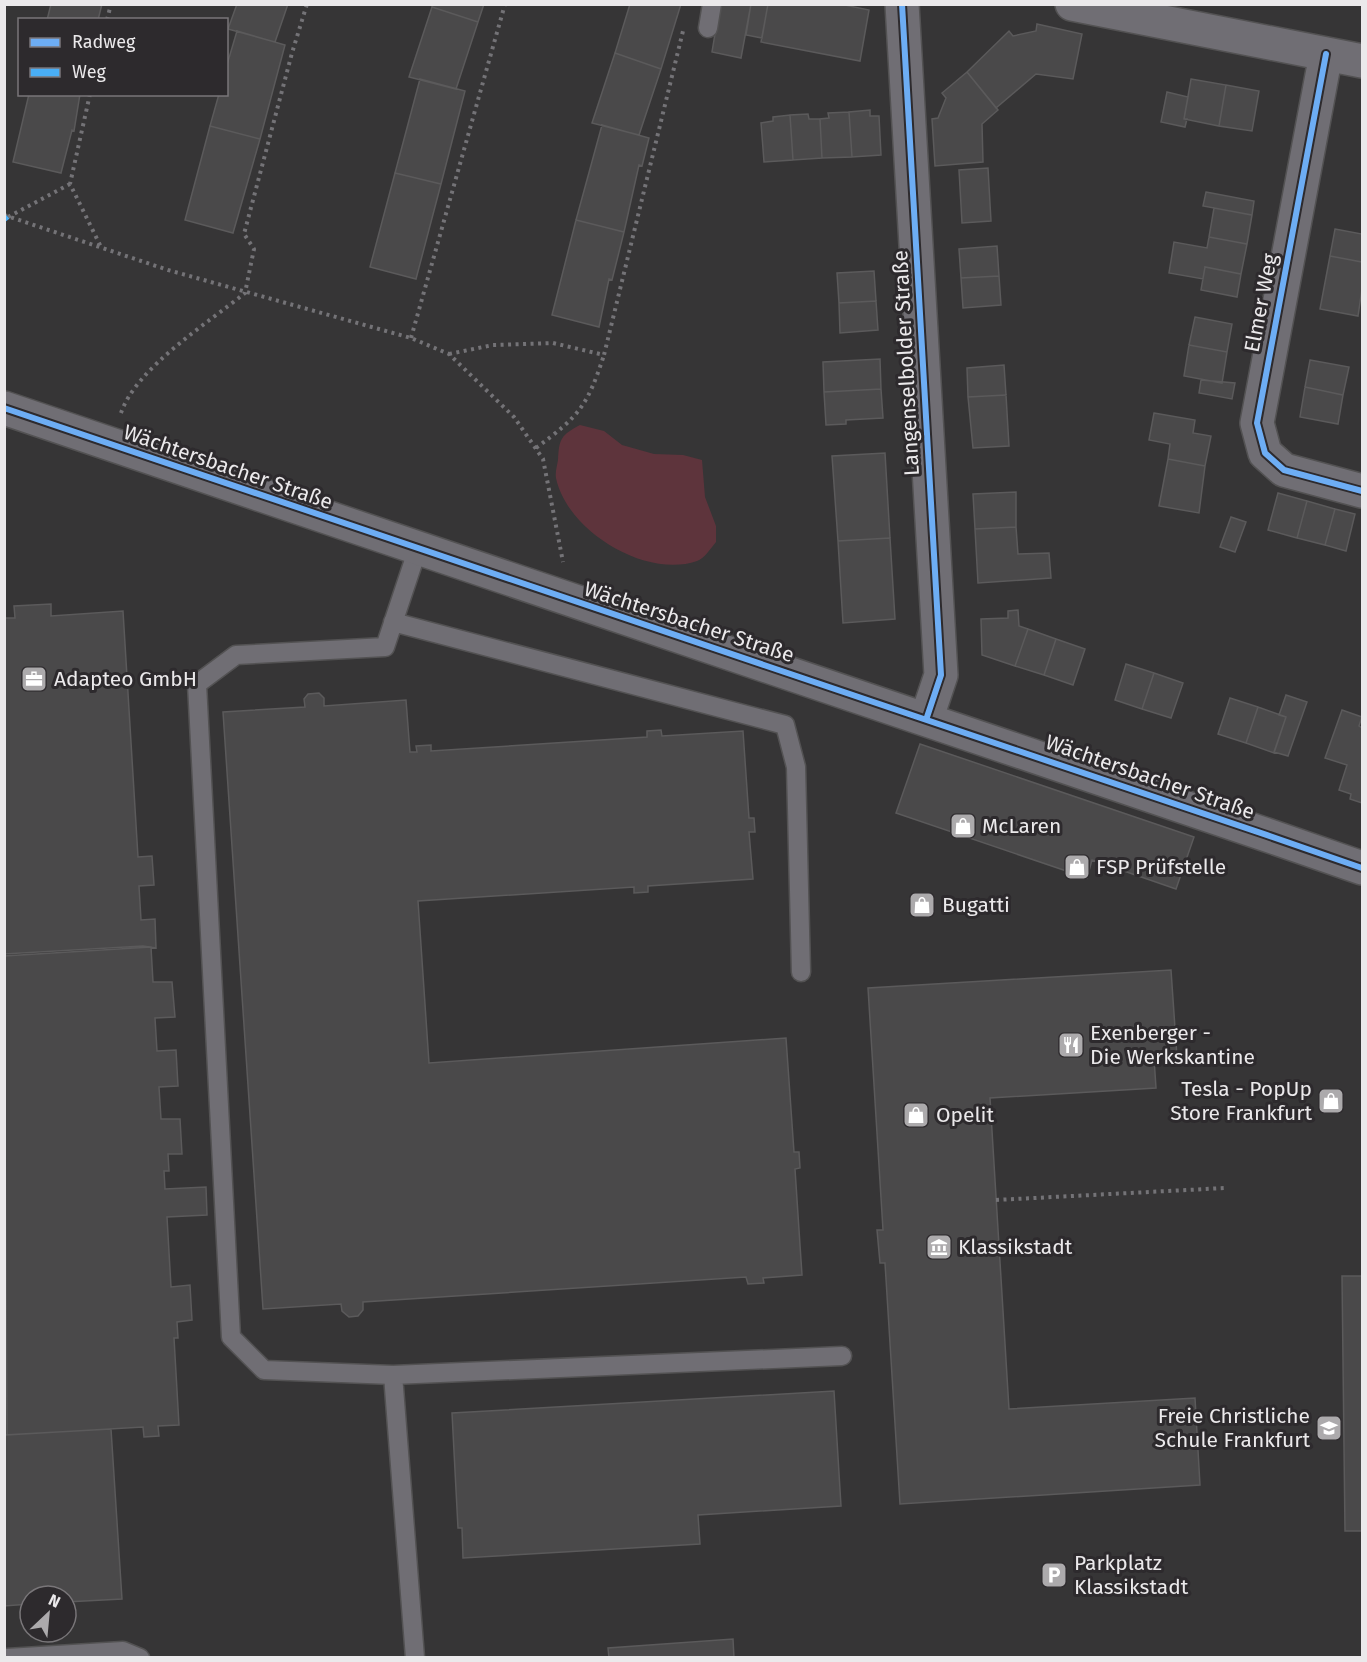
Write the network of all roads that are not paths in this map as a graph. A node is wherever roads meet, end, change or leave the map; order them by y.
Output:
1 (712, 4) edge
2 (902, 4) edge
3 (1072, 4) edge
4 (708, 28) dead end
5 (1326, 54) junction
6 (1362, 61) edge
7 (4, 408) edge
8 (1362, 491) edge
9 (418, 548) junction
10 (393, 622) junction
11 (927, 717) junction
12 (1362, 868) edge
13 (801, 972) dead end
14 (842, 1356) dead end
15 (393, 1375) junction
16 (7, 1658) edge
17 (140, 1658) edge
18 (415, 1658) edge

1 - 4 lane
2 - 11 street, Langenselbolder Straße
3 - 5 street
5 - 6 street
5 - 8 street, Elmer Weg
7 - 9 street, Wächtersbacher Straße
9 - 10 lane
9 - 11 street, Wächtersbacher Straße
10 - 13 lane
10 - 15 lane
11 - 12 street, Wächtersbacher Straße
14 - 15 lane
15 - 18 lane
16 - 17 lane

